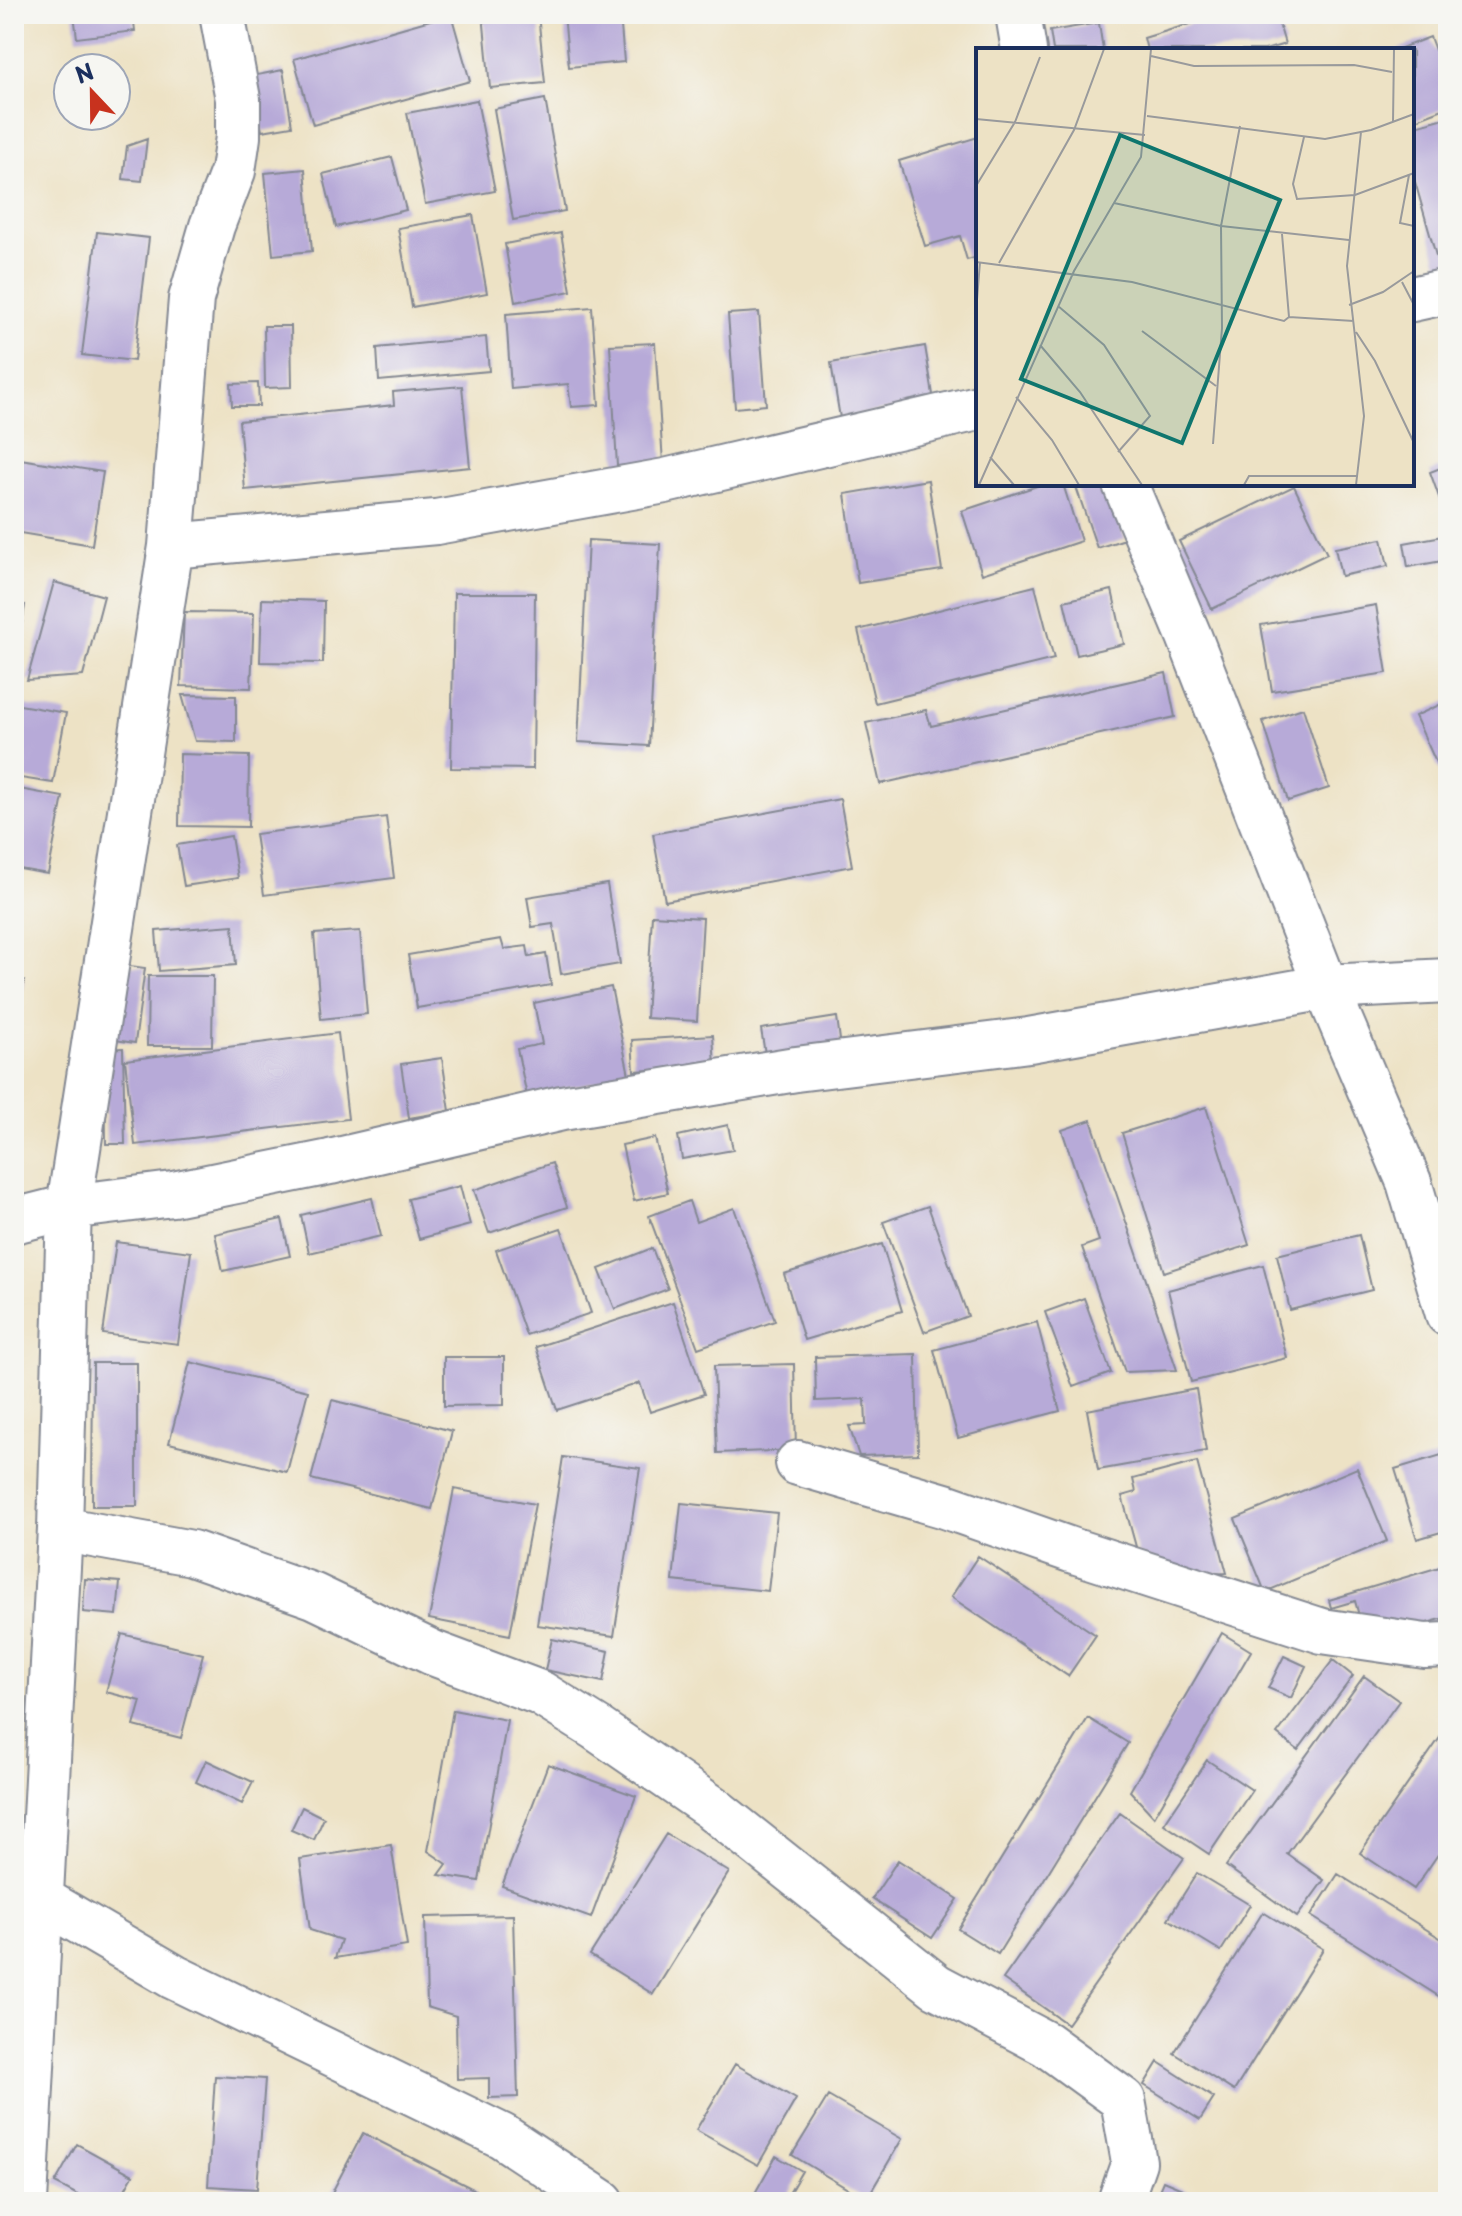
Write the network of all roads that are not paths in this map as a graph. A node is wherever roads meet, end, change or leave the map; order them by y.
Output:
1 (222, 14) edge
2 (1018, 14) edge
3 (1024, 48) edge
4 (1448, 291) edge
5 (1414, 299) edge
6 (976, 408) edge
7 (1126, 486) edge
8 (171, 546) junction
9 (1448, 981) edge
10 (1326, 987) junction
11 (69, 1207) junction
12 (14, 1221) edge
13 (1448, 1314) edge
14 (798, 1463) dead end
15 (60, 1529) junction
16 (1448, 1645) edge
17 (39, 1898) junction
18 (25, 2202) edge
19 (602, 2202) edge
20 (1120, 2202) edge

1 - 8 street
2 - 3 street
4 - 5 street
6 - 8 street
7 - 10 street
8 - 11 street
9 - 10 street
10 - 11 street
10 - 13 street
11 - 12 street
11 - 15 street
14 - 16 street
15 - 17 street
15 - 20 street
17 - 18 street
17 - 19 street

